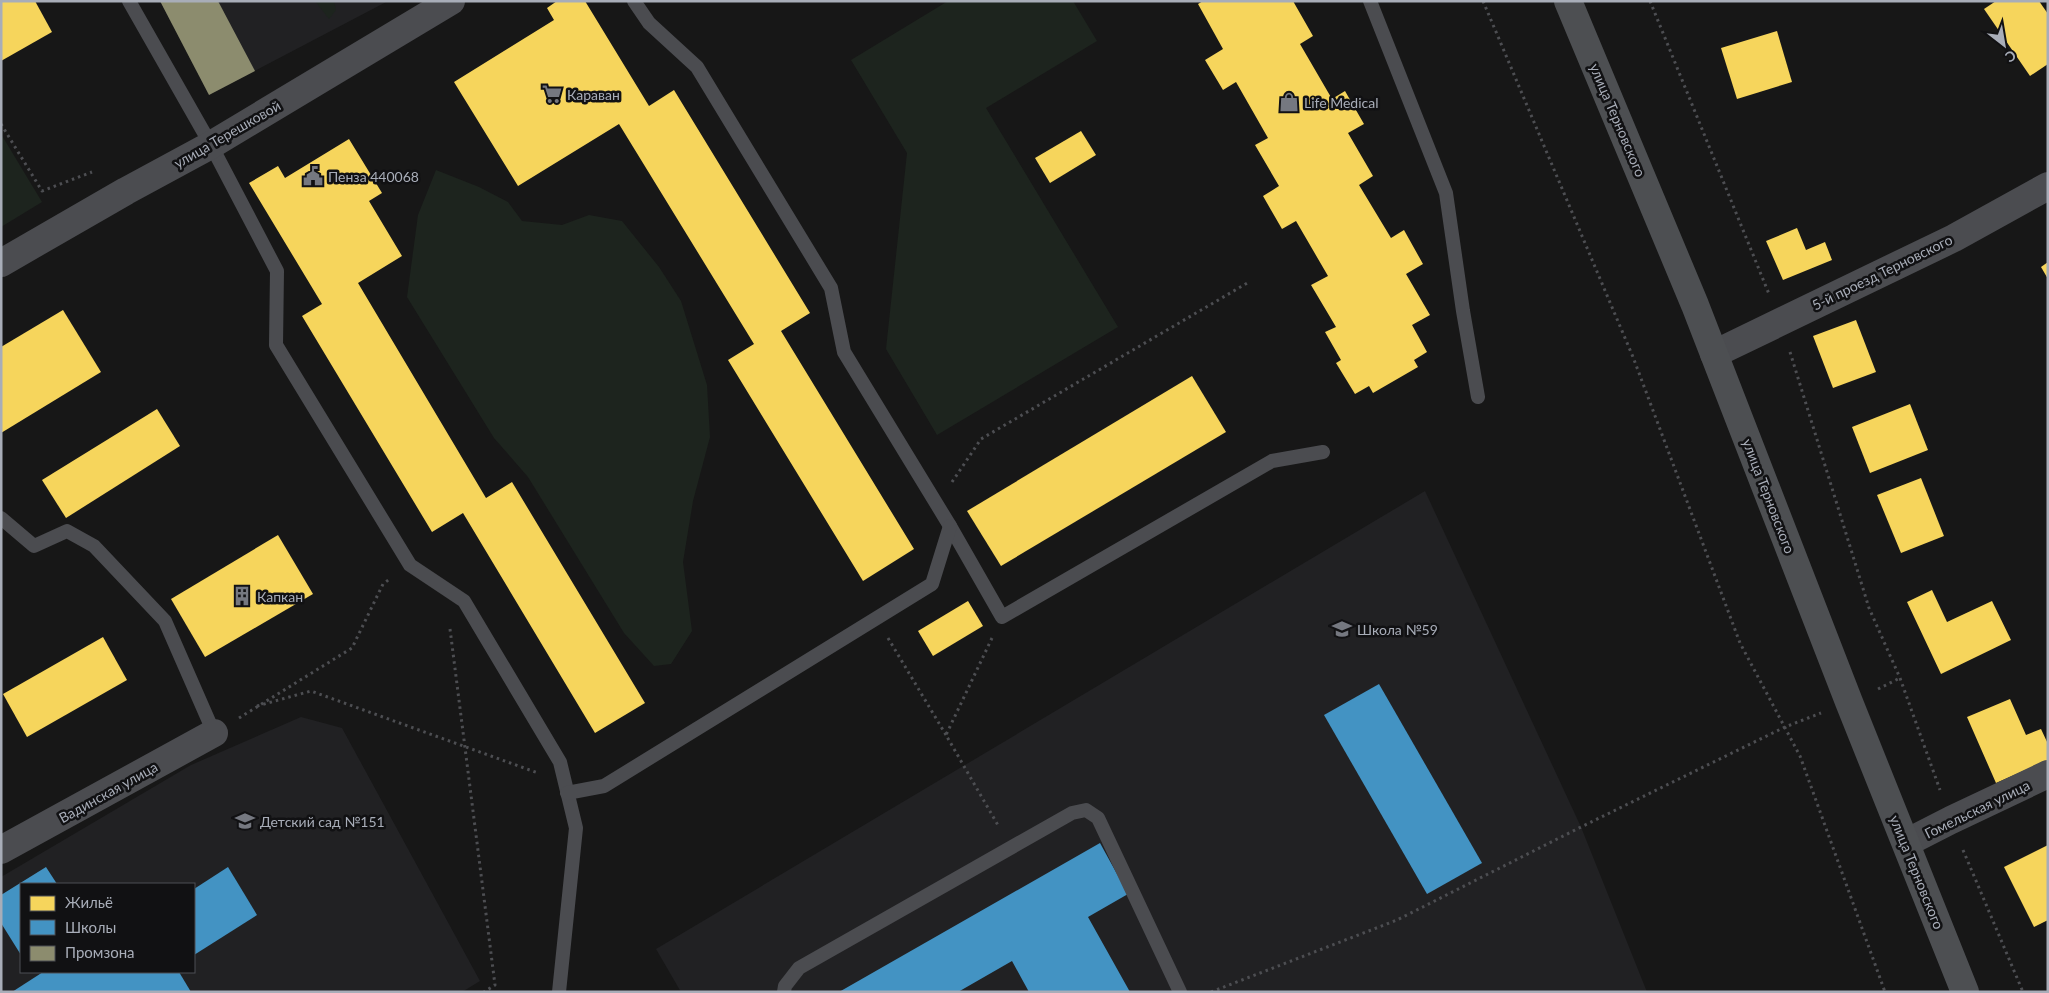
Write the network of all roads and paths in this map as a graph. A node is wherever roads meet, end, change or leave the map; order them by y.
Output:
1 (129, 1) edge
2 (451, 1) edge
3 (634, 1) edge
4 (1370, 1) edge
5 (1483, 1) edge
6 (1568, 1) edge
7 (1650, 1) edge
8 (1, 124) edge
9 (210, 145) junction
10 (2048, 186) edge
11 (126, 191) junction
12 (1, 263) edge
13 (1249, 282) dead end
14 (1780, 321) junction
15 (1714, 354) junction
16 (1478, 397) dead end
17 (1323, 452) dead end
18 (937, 505) junction
19 (1, 518) edge
20 (950, 526) junction
21 (410, 565) junction
22 (445, 589) junction
23 (1002, 617) junction
24 (876, 619) junction
25 (257, 706) junction
26 (1785, 727) junction
27 (214, 733) junction
28 (946, 735) junction
29 (465, 747) junction
30 (2048, 774) edge
31 (566, 788) junction
32 (1951, 820) junction
33 (1906, 843) junction
34 (1011, 848) junction
35 (1, 850) edge
36 (484, 992) edge
37 (559, 992) edge
38 (784, 992) edge
39 (1180, 992) edge
40 (1210, 992) edge
41 (1885, 992) edge
42 (1965, 992) edge
43 (2023, 992) edge

1 - 9 lane
2 - 9 street, улица Терешковой
3 - 18 lane
4 - 16 lane
5 - 26 path
6 - 15 main road, улица Терновского
7 - 14 path
8 - 11 path
9 - 11 street, улица Терешковой
9 - 21 lane
10 - 14 street, 5-й проезд Терновского
11 - 12 street, улица Терешковой
13 - 18 path
14 - 15 street, 5-й проезд Терновского
14 - 32 path
15 - 33 main road, улица Терновского
17 - 23 lane
18 - 20 lane
19 - 27 lane
20 - 23 lane
20 - 24 lane
21 - 22 lane
21 - 25 path
22 - 29 path
22 - 31 lane
23 - 28 path
24 - 28 path
24 - 31 lane
25 - 27 path
25 - 29 path
26 - 40 path
26 - 41 path
27 - 35 street, Вадинская улица
28 - 34 path
29 - 31 path
29 - 36 path
30 - 32 street, Гомельская улица
31 - 37 lane
32 - 33 street, Гомельская улица
32 - 43 path
33 - 42 main road, улица Терновского
34 - 38 lane
34 - 39 lane

